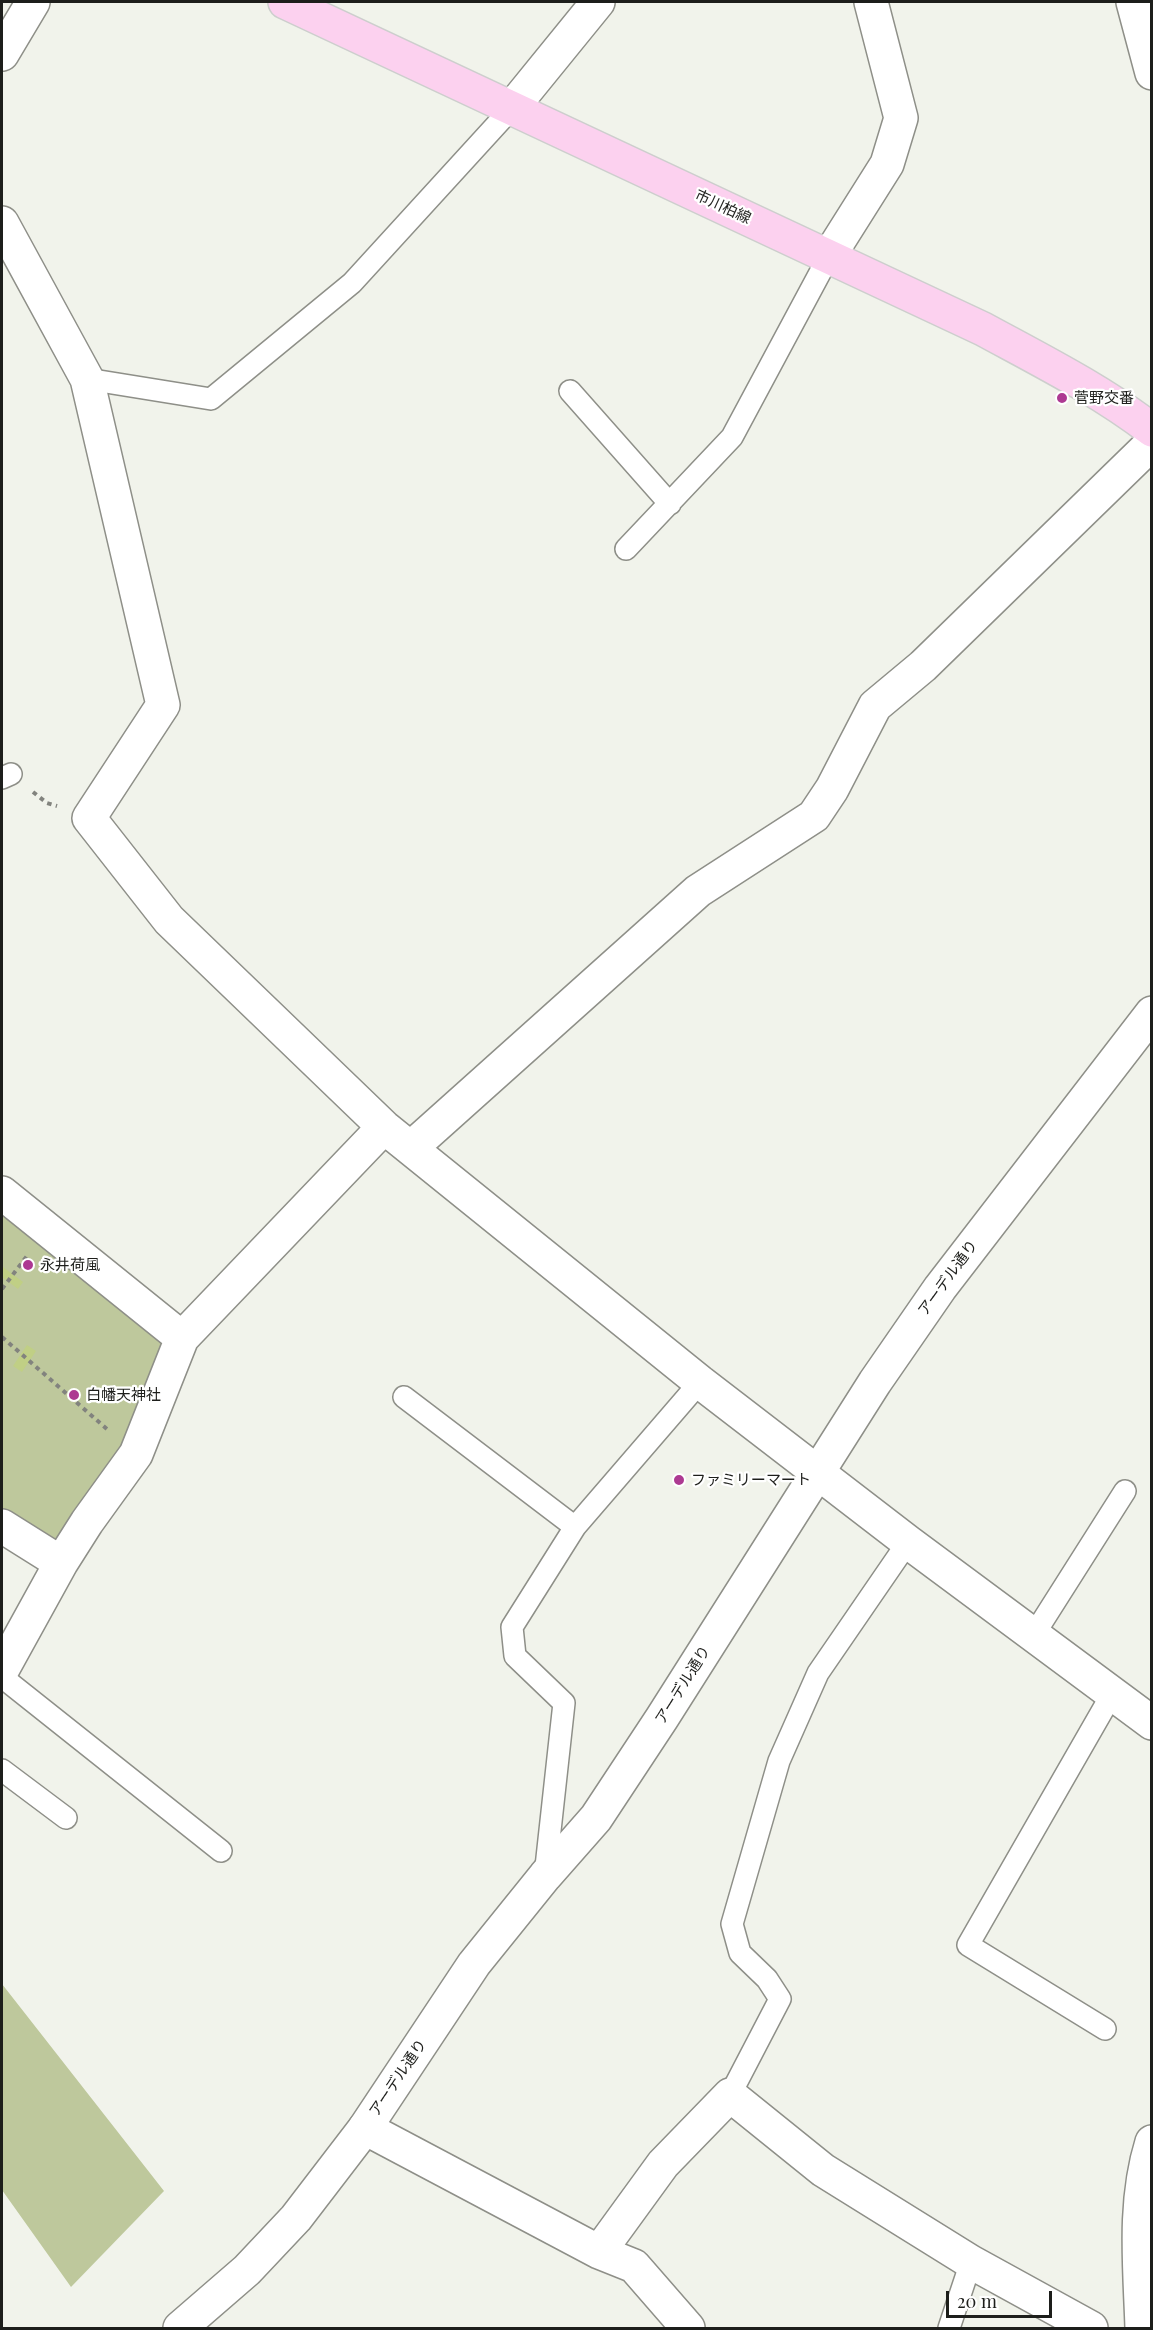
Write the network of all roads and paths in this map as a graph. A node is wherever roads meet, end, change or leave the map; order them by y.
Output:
1 (33, 2) edge
2 (285, 2) edge
3 (598, 2) edge
4 (871, 2) edge
5 (1133, 2) edge
6 (2, 54) edge
7 (1152, 73) edge
8 (511, 109) junction
9 (2, 223) edge
10 (828, 256) junction
11 (87, 379) junction
12 (570, 391) dead end
13 (1152, 430) edge
14 (1152, 443) edge
15 (670, 504) junction
16 (626, 549) dead end
17 (6, 776) edge
18 (89, 818) junction
19 (1152, 1013) edge
20 (384, 1127) junction
21 (411, 1148) junction
22 (2, 1193) edge
23 (20, 1266) dead end
24 (2, 1289) edge
25 (2, 1337) edge
26 (183, 1338) junction
27 (700, 1382) junction
28 (404, 1397) dead end
29 (136, 1454) junction
30 (818, 1472) junction
31 (1125, 1491) dead end
32 (2, 1526) edge
33 (575, 1527) junction
34 (908, 1542) junction
35 (62, 1563) junction
36 (1033, 1636) junction
37 (2, 1670) edge
38 (2, 1677) edge
39 (1112, 1694) junction
40 (1152, 1724) edge
41 (2, 1770) edge
42 (66, 1818) dead end
43 (221, 1851) dead end
44 (545, 1876) junction
45 (1105, 2029) dead end
46 (730, 2094) junction
47 (365, 2128) junction
48 (1152, 2142) edge
49 (599, 2252) junction
50 (971, 2262) junction
51 (679, 2325) edge
52 (180, 2328) edge
53 (950, 2328) edge
54 (1091, 2328) edge
55 (1142, 2328) edge

1 - 6 street
2 - 8 main road, 市川柏線
3 - 8 street
4 - 10 street
5 - 7 street
8 - 10 main road, 市川柏線
8 - 11 lane
9 - 11 street
10 - 13 main road, 市川柏線
10 - 15 lane
11 - 18 street
12 - 15 lane
14 - 21 street
15 - 16 lane
17 - 18 path
18 - 20 street
19 - 30 street, アーデル通り
20 - 21 street
20 - 26 street
21 - 27 street
22 - 26 street
23 - 24 path
25 - 29 path
26 - 29 street
27 - 30 street
27 - 33 lane
28 - 33 lane
29 - 35 street
30 - 34 street
30 - 44 street, アーデル通り
31 - 36 lane
32 - 35 street
33 - 44 lane
34 - 36 street
34 - 46 lane
35 - 37 street
36 - 39 street
38 - 43 lane
39 - 40 street
39 - 45 lane
41 - 42 lane
44 - 47 street, アーデル通り
46 - 49 street
46 - 50 street
47 - 49 street
47 - 52 street, アーデル通り
48 - 55 street
49 - 51 street
50 - 53 lane
50 - 54 street

